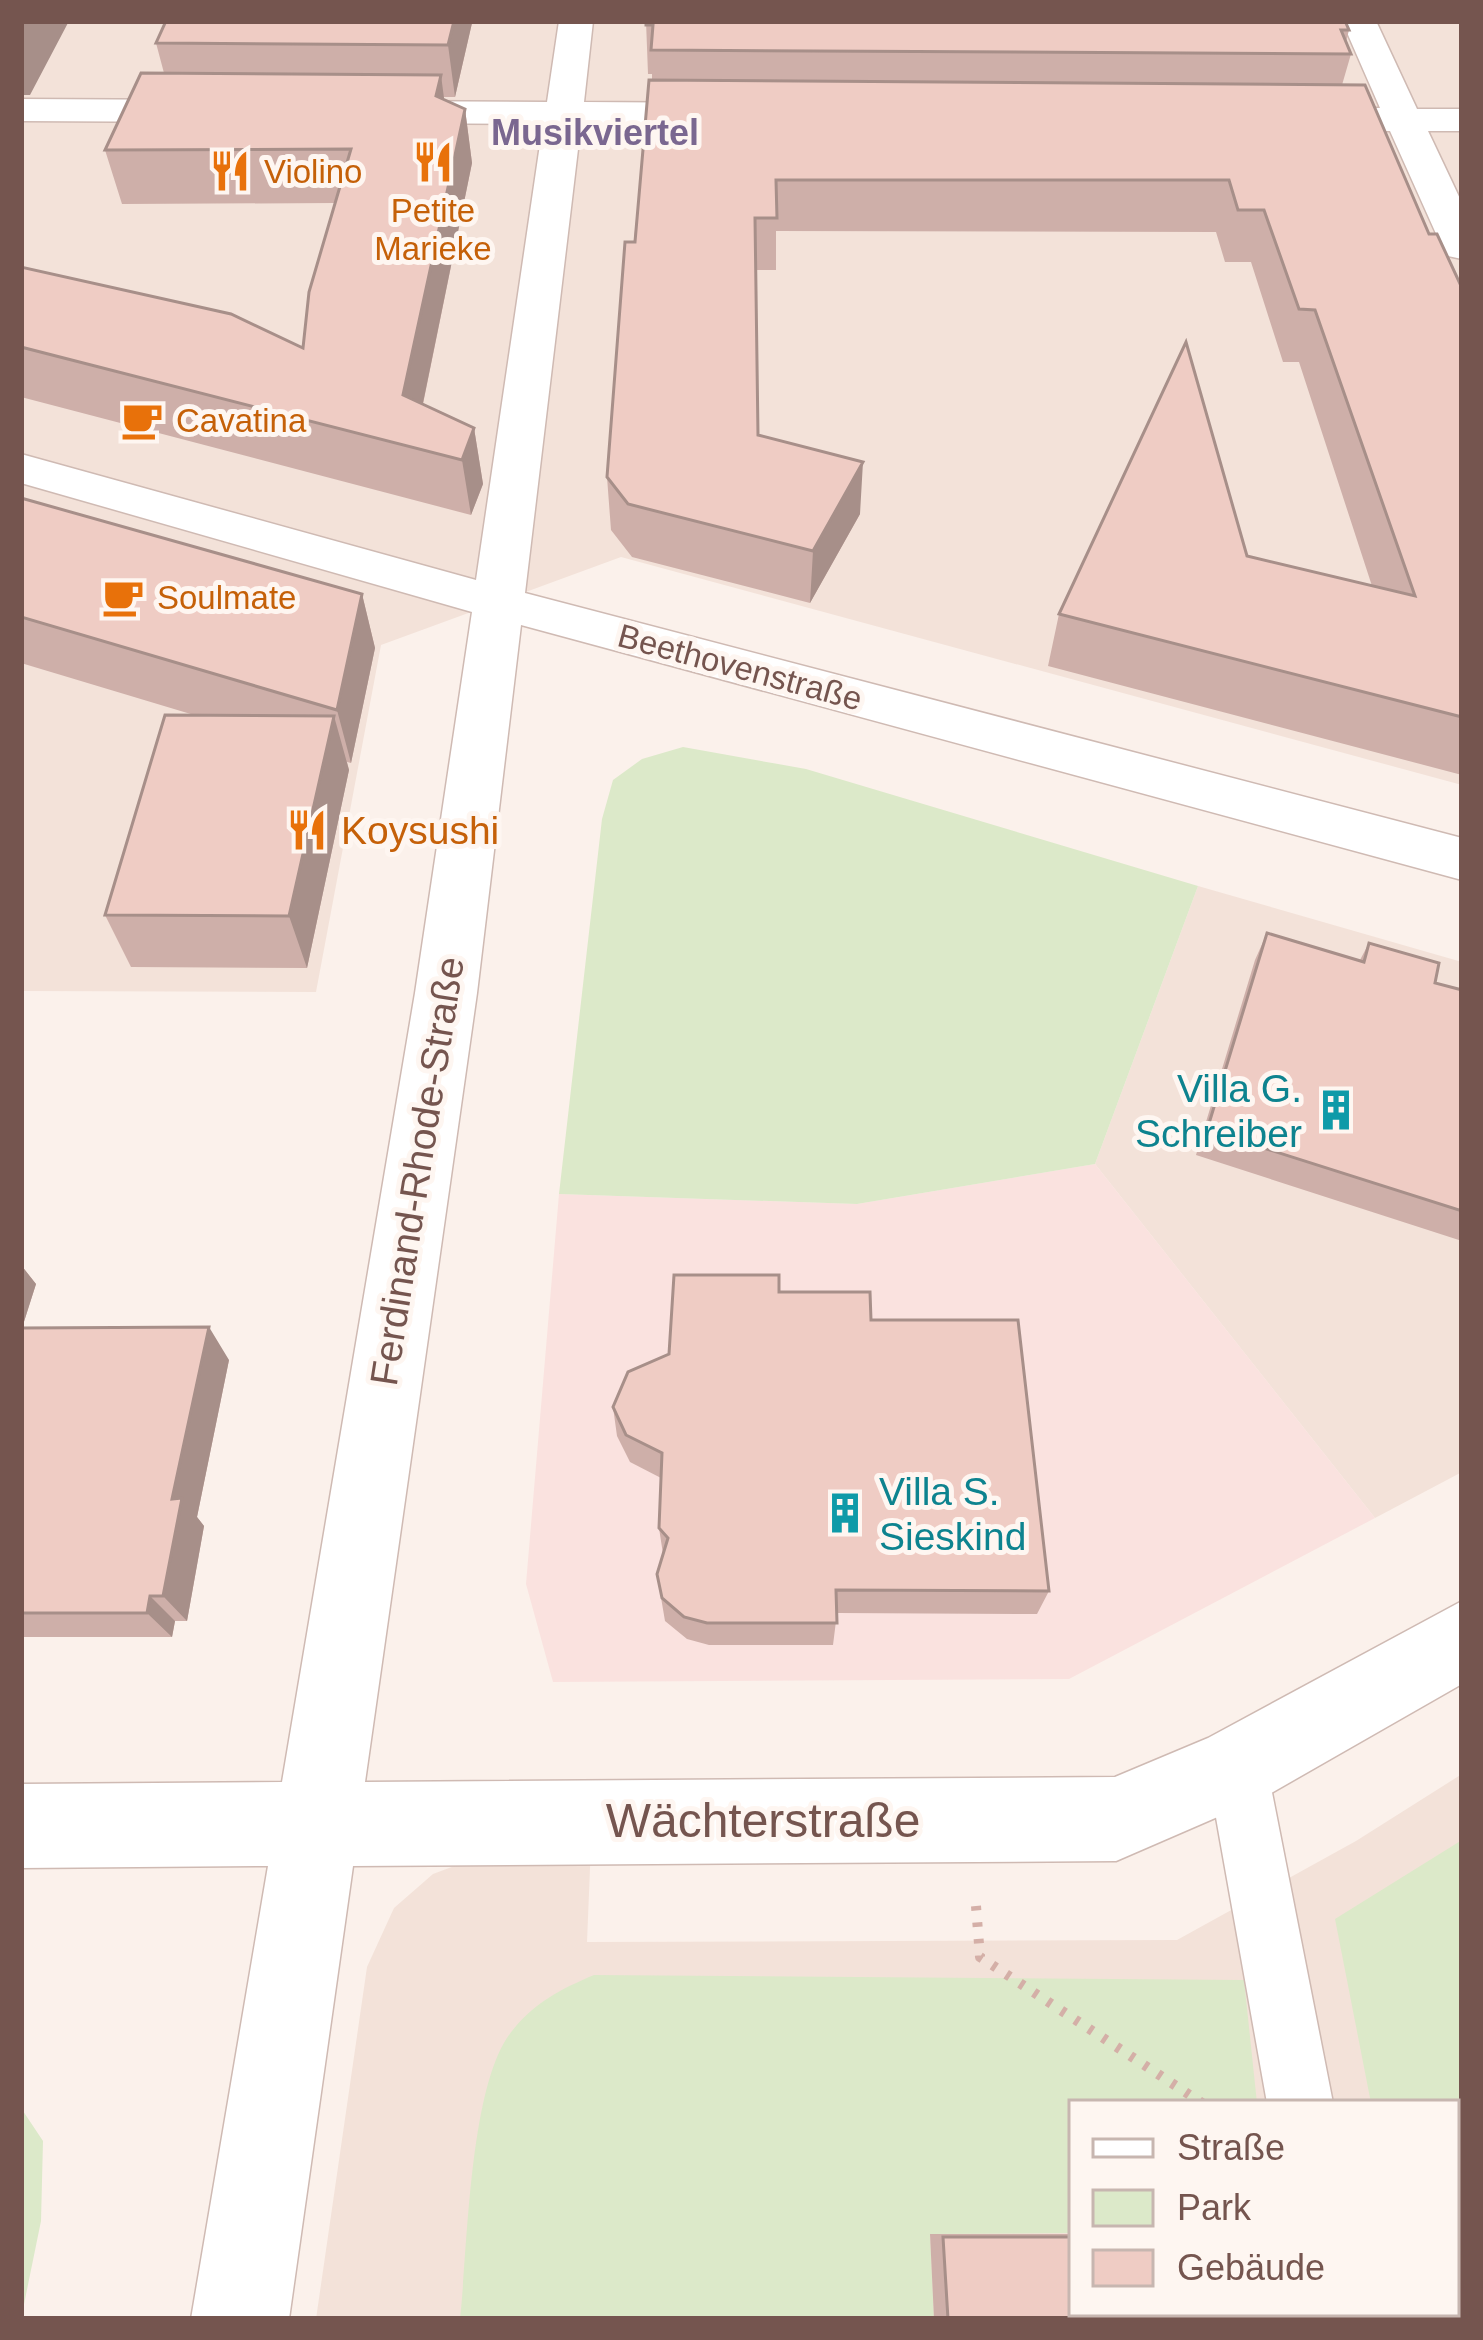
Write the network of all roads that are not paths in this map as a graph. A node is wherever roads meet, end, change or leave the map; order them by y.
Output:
1 (576, 21) edge
2 (1359, 21) edge
3 (21, 110) edge
4 (249, 111) edge
5 (339, 112) edge
6 (564, 113) junction
7 (767, 115) edge
8 (1267, 118) edge
9 (1406, 120) junction
10 (1462, 120) edge
11 (1462, 247) edge
12 (21, 468) edge
13 (499, 603) junction
14 (1462, 859) edge
15 (1462, 1640) edge
16 (1237, 1767) junction
17 (314, 1822) junction
18 (21, 1826) edge
19 (1299, 2100) edge
20 (240, 2319) edge

1 - 6 street, Ferdinand-Rhode-Straße
2 - 9 street
3 - 4 street
5 - 6 street
6 - 7 street
6 - 13 street, Ferdinand-Rhode-Straße
8 - 9 street
9 - 10 street
9 - 11 street
12 - 13 street, Beethovenstraße
13 - 14 street, Beethovenstraße
13 - 17 street, Ferdinand-Rhode-Straße
15 - 16 street, Wächterstraße
16 - 17 street, Wächterstraße
16 - 19 lane
17 - 18 street, Wächterstraße
17 - 20 street, Ferdinand-Rhode-Straße

